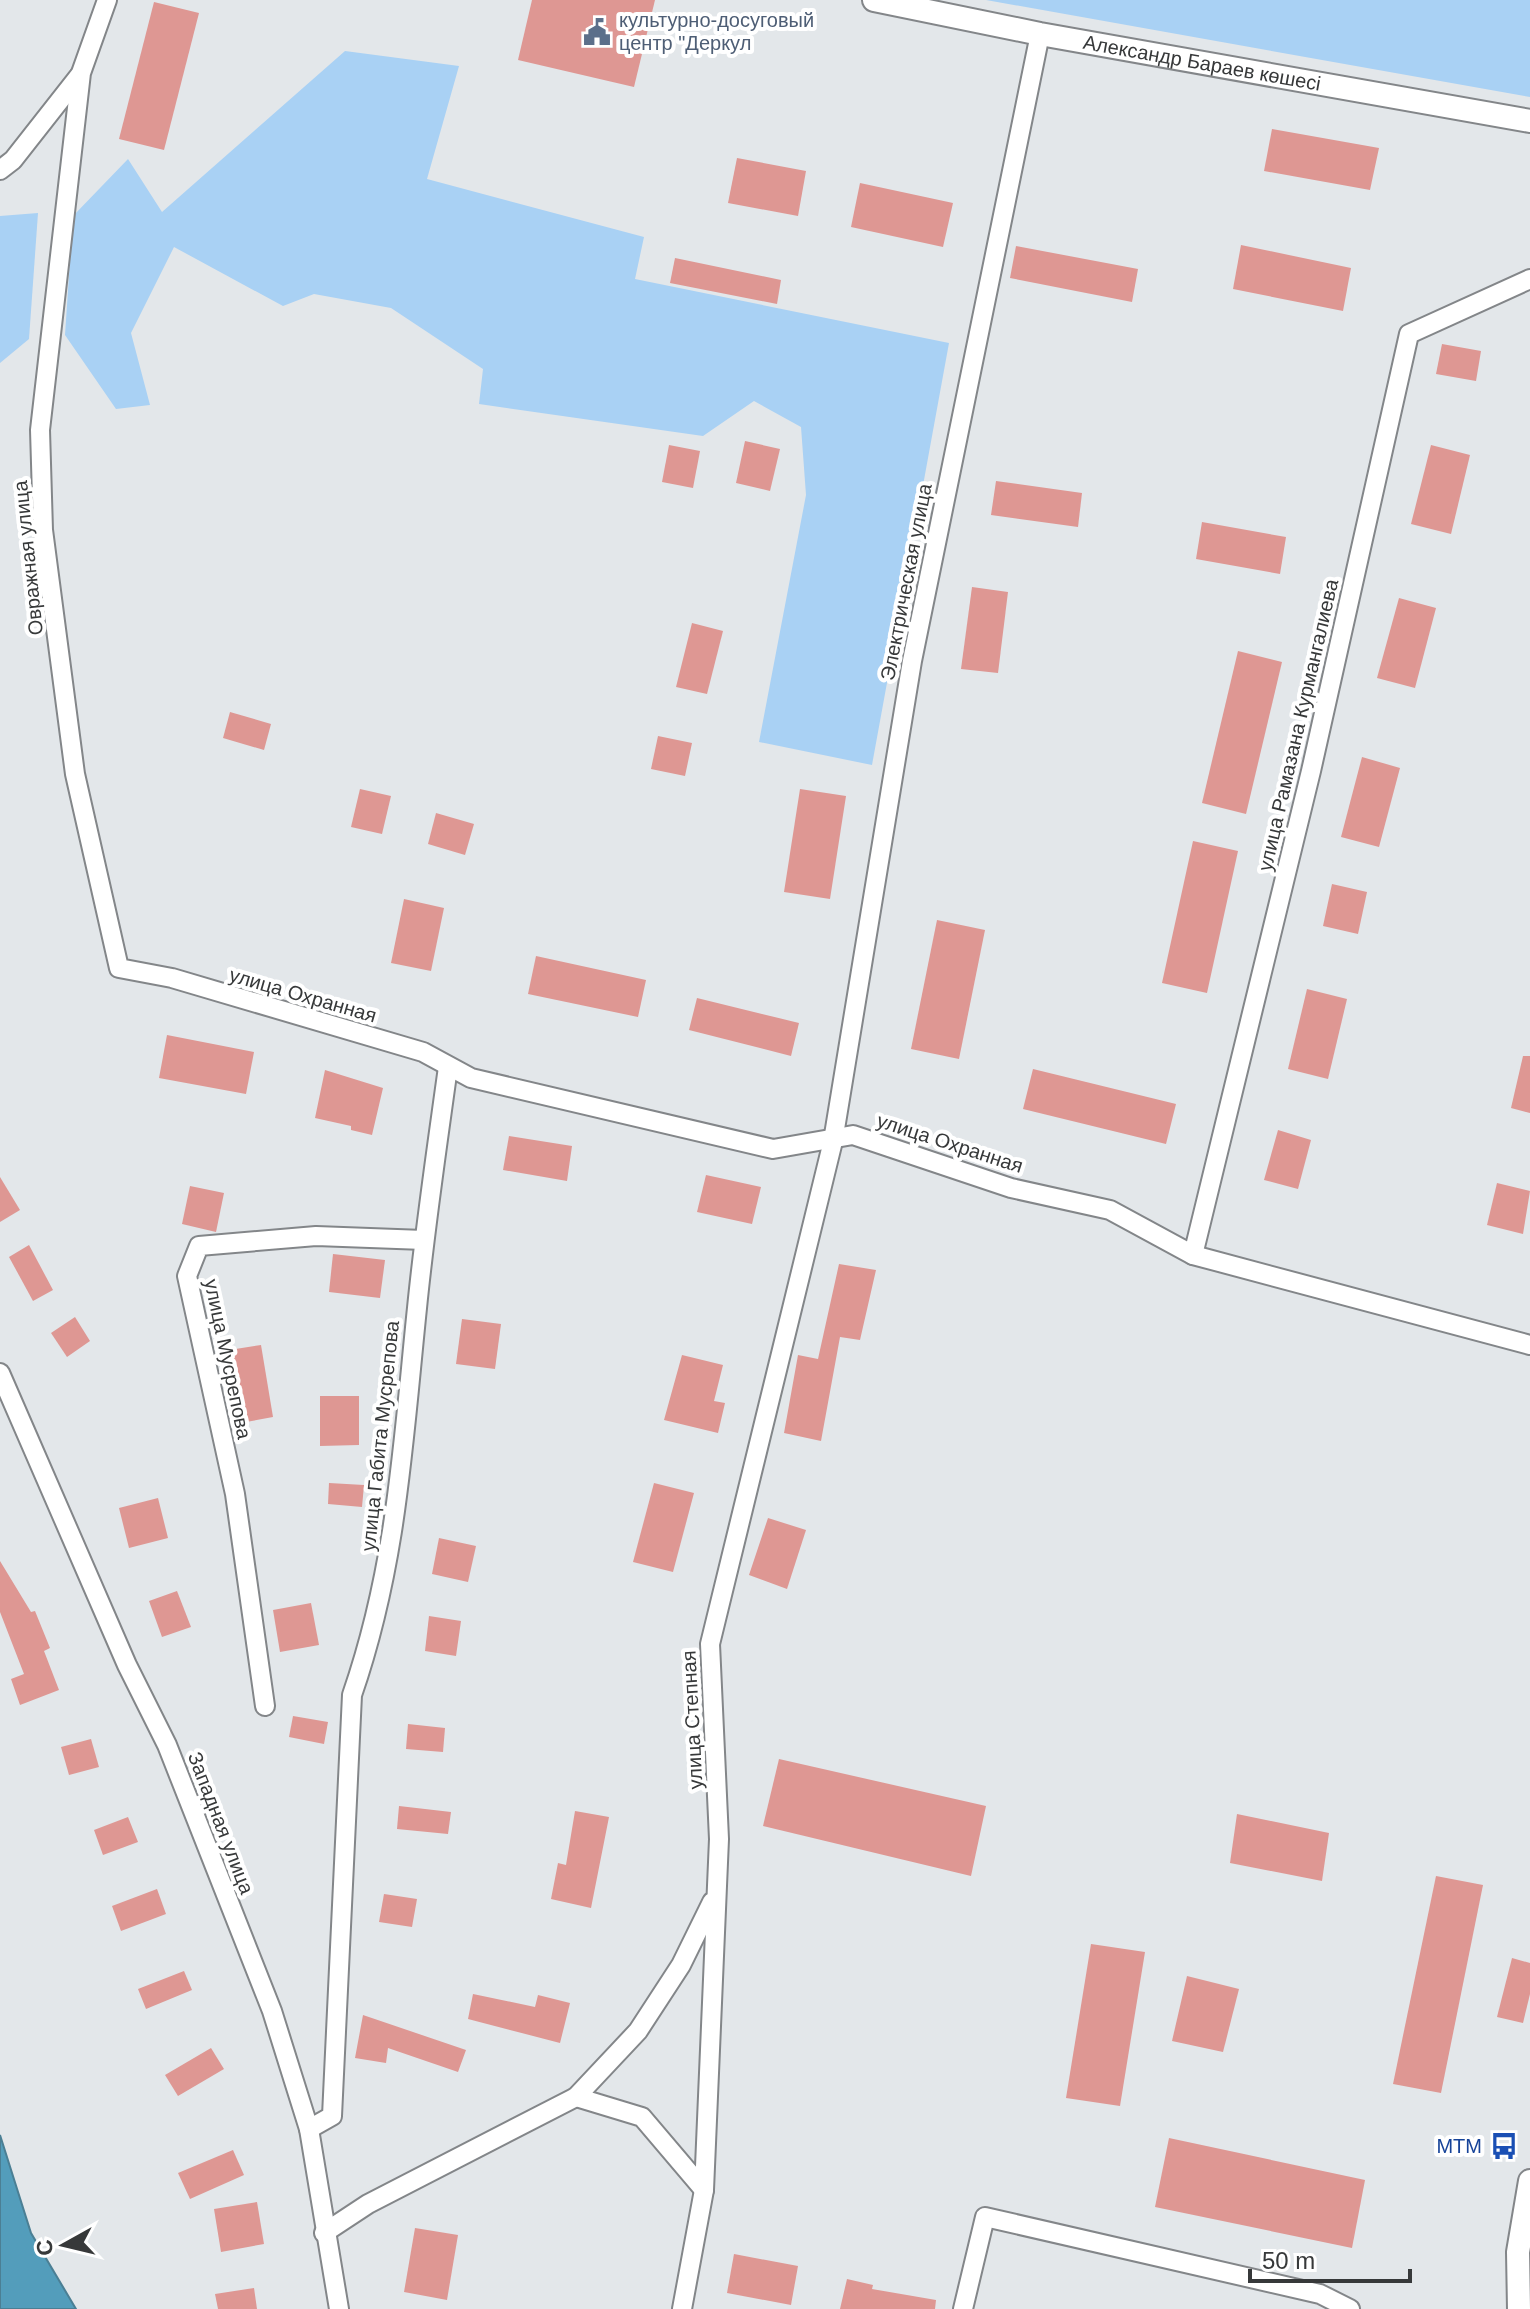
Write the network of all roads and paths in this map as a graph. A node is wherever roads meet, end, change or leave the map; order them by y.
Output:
1 (107, 0) edge
2 (874, 0) edge
3 (1040, 34) junction
4 (81, 73) junction
5 (1530, 121) edge
6 (0, 170) edge
7 (1530, 279) edge
8 (119, 968) joint
9 (448, 1067) junction
10 (833, 1141) junction
11 (424, 1240) junction
12 (1193, 1255) junction
13 (1530, 1345) edge
14 (0, 1373) edge
15 (265, 1706) dead end
16 (717, 1894) junction
17 (576, 2097) junction
18 (309, 2129) junction
19 (1530, 2181) edge
20 (704, 2190) junction
21 (324, 2233) junction
22 (1347, 2308) edge
23 (339, 2309) edge
24 (682, 2309) edge
25 (963, 2309) edge
26 (1519, 2309) edge

1 - 4 street, Овражная улица
2 - 3 street, Александр Бараев көшесі
3 - 5 street, Александр Бараев көшесі
3 - 10 street, Электрическая улица
4 - 6 street
4 - 8 street, Овражная улица
7 - 12 street, улица Рамазана Курмангалиева
8 - 9 street, улица Охранная
9 - 10 street, улица Охранная
9 - 11 street, улица Габита Мусрепова
10 - 12 street, улица Охранная
10 - 16 street, улица Степная
11 - 15 street, улица Мусрепова
11 - 18 street, улица Габита Мусрепова
12 - 13 street, улица Охранная
14 - 18 street, Западная улица
16 - 17 street
16 - 20 street, улица Степная
17 - 20 street
17 - 21 street
18 - 21 street, Западная улица
19 - 26 street
20 - 24 street, улица Степная
21 - 23 street, Западная улица
22 - 25 street

